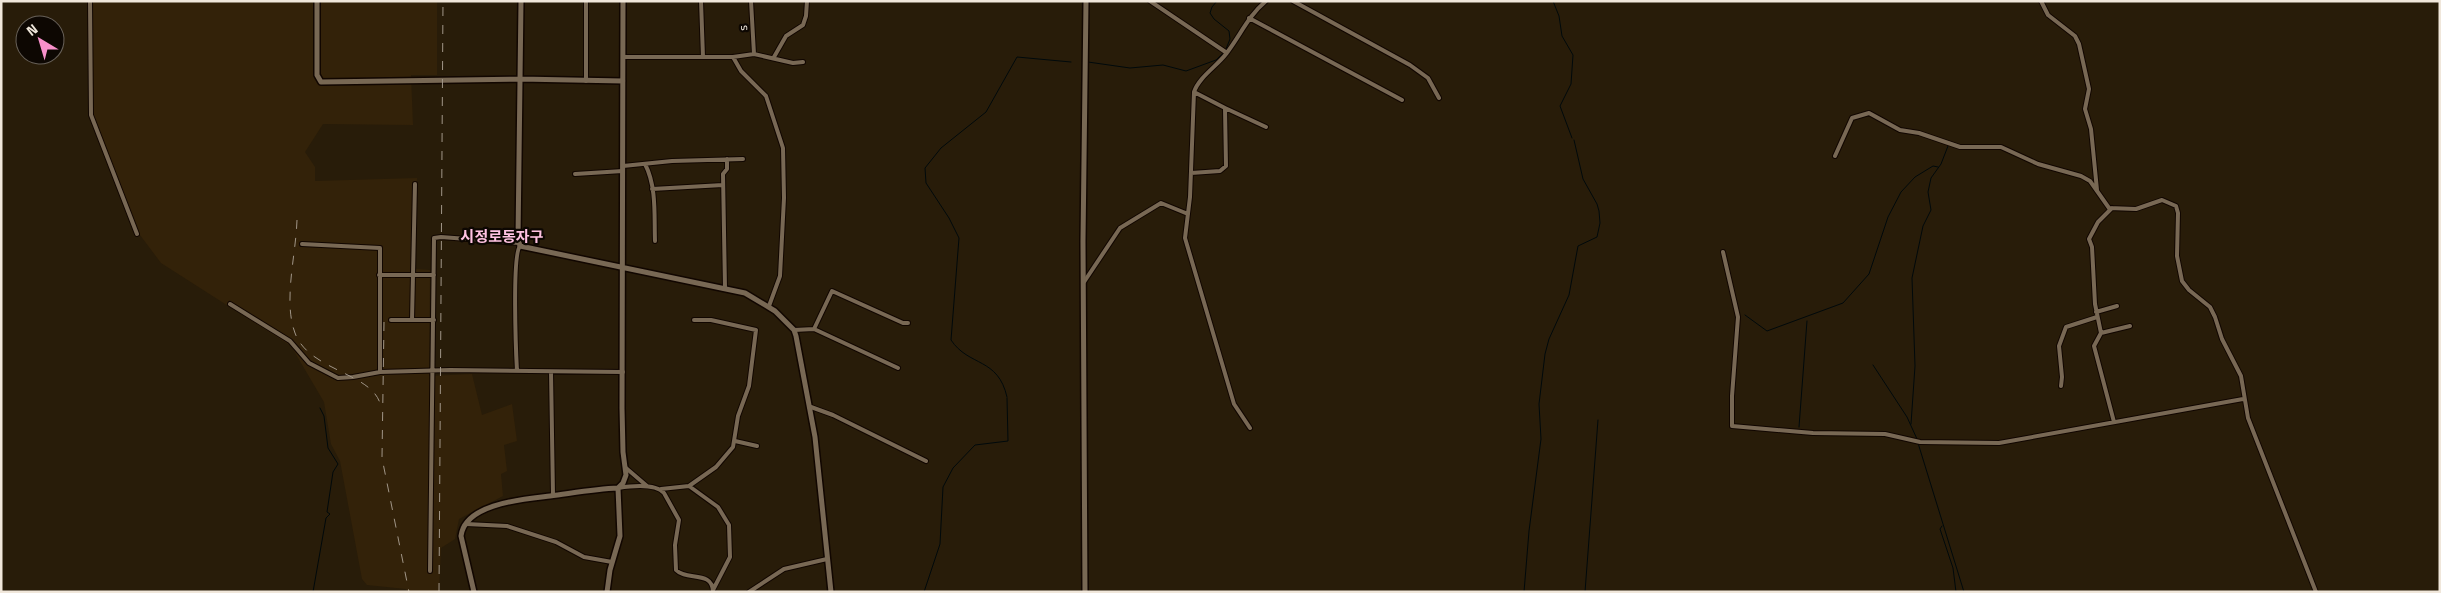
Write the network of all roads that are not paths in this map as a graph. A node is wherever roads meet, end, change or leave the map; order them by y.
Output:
1 (90, 1) edge
2 (317, 1) edge
3 (521, 1) edge
4 (586, 1) edge
5 (623, 1) edge
6 (701, 1) edge
7 (752, 1) edge
8 (807, 1) edge
9 (1086, 1) edge
10 (1150, 1) edge
11 (1266, 1) edge
12 (1293, 1) edge
13 (2041, 1) edge
14 (1249, 18) junction
15 (1227, 53) junction
16 (754, 54) junction
17 (703, 56) junction
18 (733, 56) junction
19 (624, 57) junction
20 (774, 57) junction
21 (803, 62) dead end
22 (520, 79) junction
23 (586, 81) junction
24 (623, 81) junction
25 (1194, 92) junction
26 (1439, 98) dead end
27 (1402, 100) dead end
28 (1225, 108) junction
29 (1266, 127) dead end
30 (1835, 156) dead end
31 (742, 159) dead end
32 (727, 160) junction
33 (645, 164) junction
34 (623, 169) junction
35 (1191, 173) junction
36 (575, 174) dead end
37 (415, 184) dead end
38 (723, 185) junction
39 (652, 189) junction
40 (2097, 190) junction
41 (2112, 208) junction
42 (1188, 214) junction
43 (137, 234) dead end
44 (655, 241) dead end
45 (302, 244) dead end
46 (519, 244) junction
47 (1723, 252) dead end
48 (622, 268) junction
49 (379, 275) junction
50 (413, 275) junction
51 (434, 275) junction
52 (1084, 282) junction
53 (725, 288) junction
54 (230, 304) dead end
55 (769, 306) junction
56 (2117, 306) dead end
57 (2096, 312) junction
58 (2097, 317) junction
59 (390, 320) dead end
60 (412, 320) junction
61 (434, 320) junction
62 (694, 320) dead end
63 (908, 323) dead end
64 (2130, 326) dead end
65 (814, 329) junction
66 (794, 330) junction
67 (2101, 333) junction
68 (898, 368) dead end
69 (517, 371) junction
70 (380, 372) junction
71 (433, 372) junction
72 (551, 372) junction
73 (622, 372) junction
74 (2061, 386) dead end
75 (2243, 399) junction
76 (811, 407) junction
77 (2114, 422) junction
78 (1250, 428) dead end
79 (736, 441) junction
80 (757, 446) dead end
81 (926, 460) dead end
82 (624, 464) junction
83 (689, 486) junction
84 (649, 487) junction
85 (618, 488) junction
86 (661, 490) junction
87 (553, 495) junction
88 (466, 524) junction
89 (827, 559) junction
90 (612, 562) junction
91 (430, 572) dead end
92 (713, 591) edge
93 (474, 592) edge
94 (607, 592) edge
95 (749, 592) edge
96 (831, 592) edge
97 (1085, 592) edge
98 (2316, 592) edge

1 - 43 street
2 - 22 street
3 - 22 street
4 - 23 street
5 - 19 street
6 - 17 street
7 - 16 street, s
8 - 20 street
9 - 52 street
10 - 15 street
11 - 14 street
12 - 26 street
13 - 40 street
14 - 15 street
14 - 27 street
15 - 25 street
16 - 18 street
16 - 20 street
17 - 18 street
17 - 19 street
18 - 55 street
19 - 24 street
20 - 21 street
22 - 23 street
22 - 46 street
23 - 24 street
24 - 34 street
25 - 28 street
25 - 35 street
28 - 29 street
28 - 35 street
30 - 40 street
31 - 32 street
32 - 33 street
32 - 38 street
33 - 34 street
33 - 39 street
34 - 36 street
34 - 48 street
35 - 42 street
37 - 50 street
38 - 39 street
38 - 53 street
39 - 44 street
40 - 41 street
41 - 57 street
41 - 75 street
42 - 52 street
42 - 78 street
45 - 49 street
46 - 48 street
46 - 51 street
46 - 69 street
47 - 77 street
48 - 53 street
48 - 73 street
49 - 50 street
49 - 70 street
50 - 51 street
50 - 60 street
51 - 61 street
52 - 97 street
53 - 55 street
54 - 70 street
55 - 66 street
56 - 57 street
57 - 58 street
58 - 67 street
58 - 74 street
59 - 60 street
60 - 61 street
61 - 71 street
62 - 79 street
63 - 65 street
64 - 67 street
65 - 66 street
65 - 68 street
66 - 76 street
67 - 77 street
69 - 71 street
69 - 72 street
70 - 71 street
71 - 91 street
72 - 73 street
72 - 87 street
73 - 82 street
75 - 77 street
75 - 98 street
76 - 81 street
76 - 89 street
79 - 80 street
79 - 83 street
82 - 84 street
82 - 85 street
83 - 86 street
83 - 92 street
84 - 85 street
84 - 86 street
85 - 87 street
85 - 90 street
86 - 92 street
87 - 88 street
88 - 90 street
88 - 93 street
89 - 95 street
89 - 96 street
90 - 94 street

